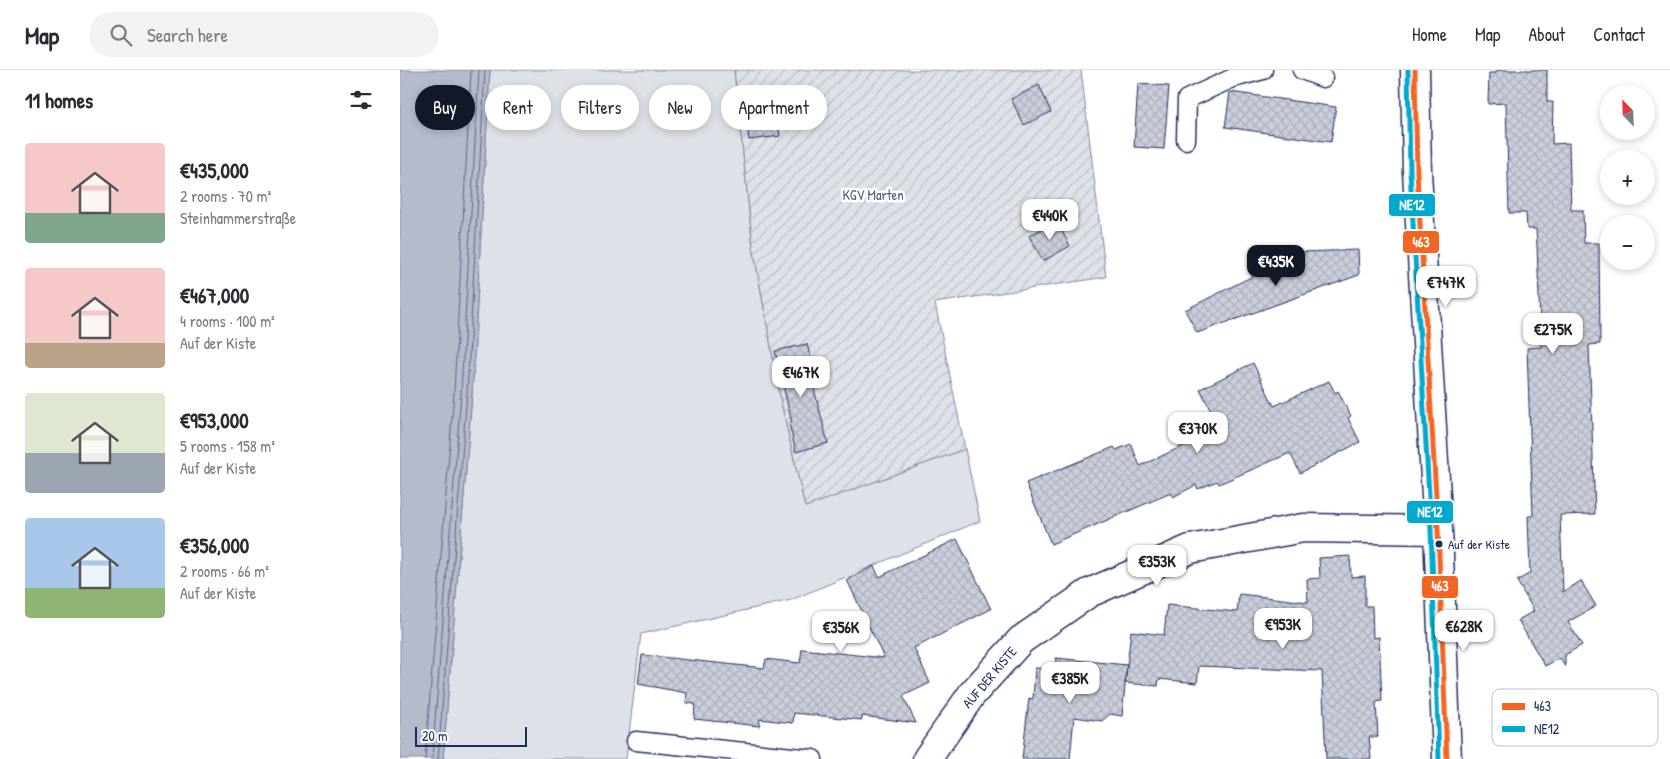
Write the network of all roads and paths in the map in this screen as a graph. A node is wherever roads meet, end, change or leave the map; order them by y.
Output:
1 (1263, 70) edge
2 (1302, 70) edge
3 (1415, 70) edge
4 (1323, 78) dead end
5 (1186, 140) dead end
6 (1438, 530) junction
7 (636, 742) dead end
8 (813, 759) edge
9 (928, 759) edge
10 (1447, 759) edge

1 - 5 lane
2 - 4 lane
3 - 6 street
6 - 9 street, AUF DER KISTE
6 - 10 street
7 - 8 lane

